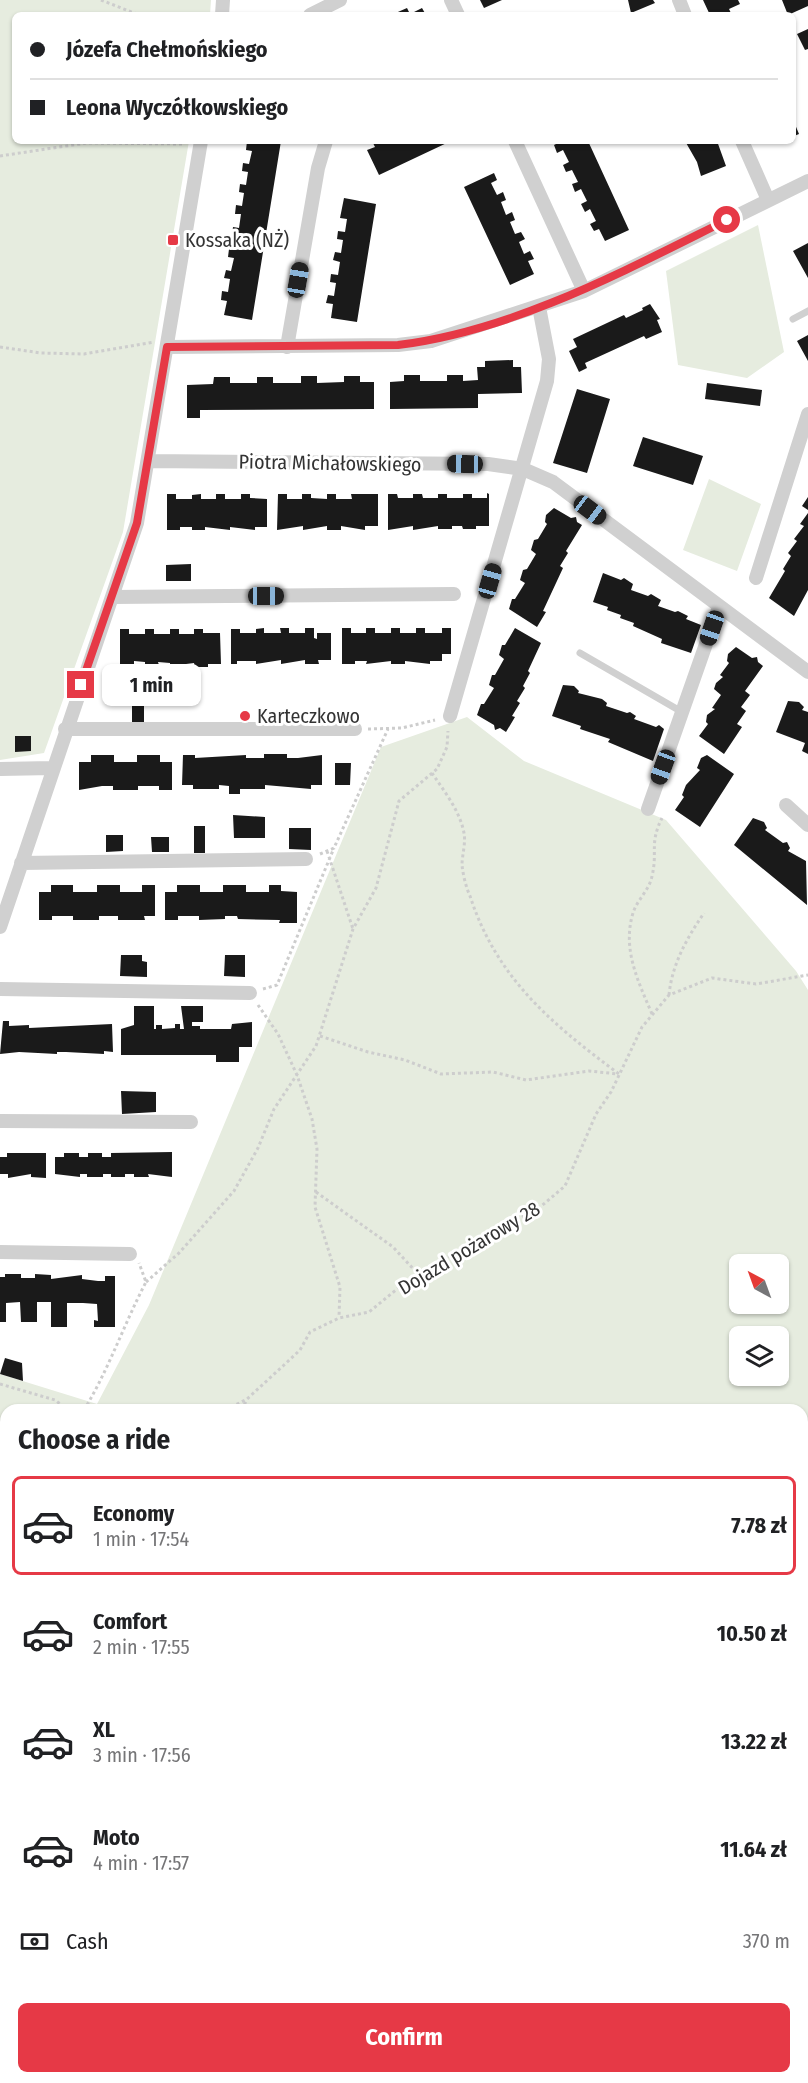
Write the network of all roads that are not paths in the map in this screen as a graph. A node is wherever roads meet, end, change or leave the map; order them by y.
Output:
1 (340, 0) edge
2 (316, 12) edge
3 (201, 144) edge
4 (325, 144) edge
5 (516, 144) edge
6 (743, 144) edge
7 (808, 181) edge
8 (768, 200) junction
9 (584, 291) junction
10 (540, 307) junction
11 (808, 311) edge
12 (793, 319) dead end
13 (167, 344) junction
14 (287, 347) junction
15 (808, 414) edge
16 (149, 461) junction
17 (523, 469) junction
18 (756, 578) dead end
19 (454, 594) dead end
20 (113, 597) junction
21 (719, 607) junction
22 (580, 653) dead end
23 (808, 672) edge
24 (682, 712) junction
25 (450, 716) road end
26 (66, 729) junction
27 (355, 729) road end
28 (52, 768) junction
29 (0, 769) edge
30 (786, 805) dead end
31 (648, 809) dead end
32 (808, 825) edge
33 (306, 859) road end
34 (21, 863) junction
35 (4, 901) edge
36 (0, 927) edge
37 (0, 989) edge
38 (250, 993) road end
39 (0, 1121) edge
40 (191, 1122) dead end
41 (0, 1252) edge
42 (130, 1254) road end

1 - 2 street
3 - 13 street
4 - 14 street
5 - 9 street
6 - 8 street
7 - 8 street
8 - 9 street
9 - 10 street
10 - 14 street
10 - 17 street
11 - 12 lane
13 - 14 street
13 - 16 street
15 - 18 street
16 - 17 street, Piotra Michałowskiego
16 - 20 street
17 - 21 street, Piotra Michałowskiego
17 - 25 street
19 - 20 street
20 - 26 street
21 - 23 street, Piotra Michałowskiego
21 - 24 street
22 - 24 lane
24 - 31 street
26 - 27 street
26 - 28 street
28 - 29 street
28 - 34 street
30 - 32 street
33 - 34 street
34 - 35 street
35 - 36 street
37 - 38 street
39 - 40 street
41 - 42 street

